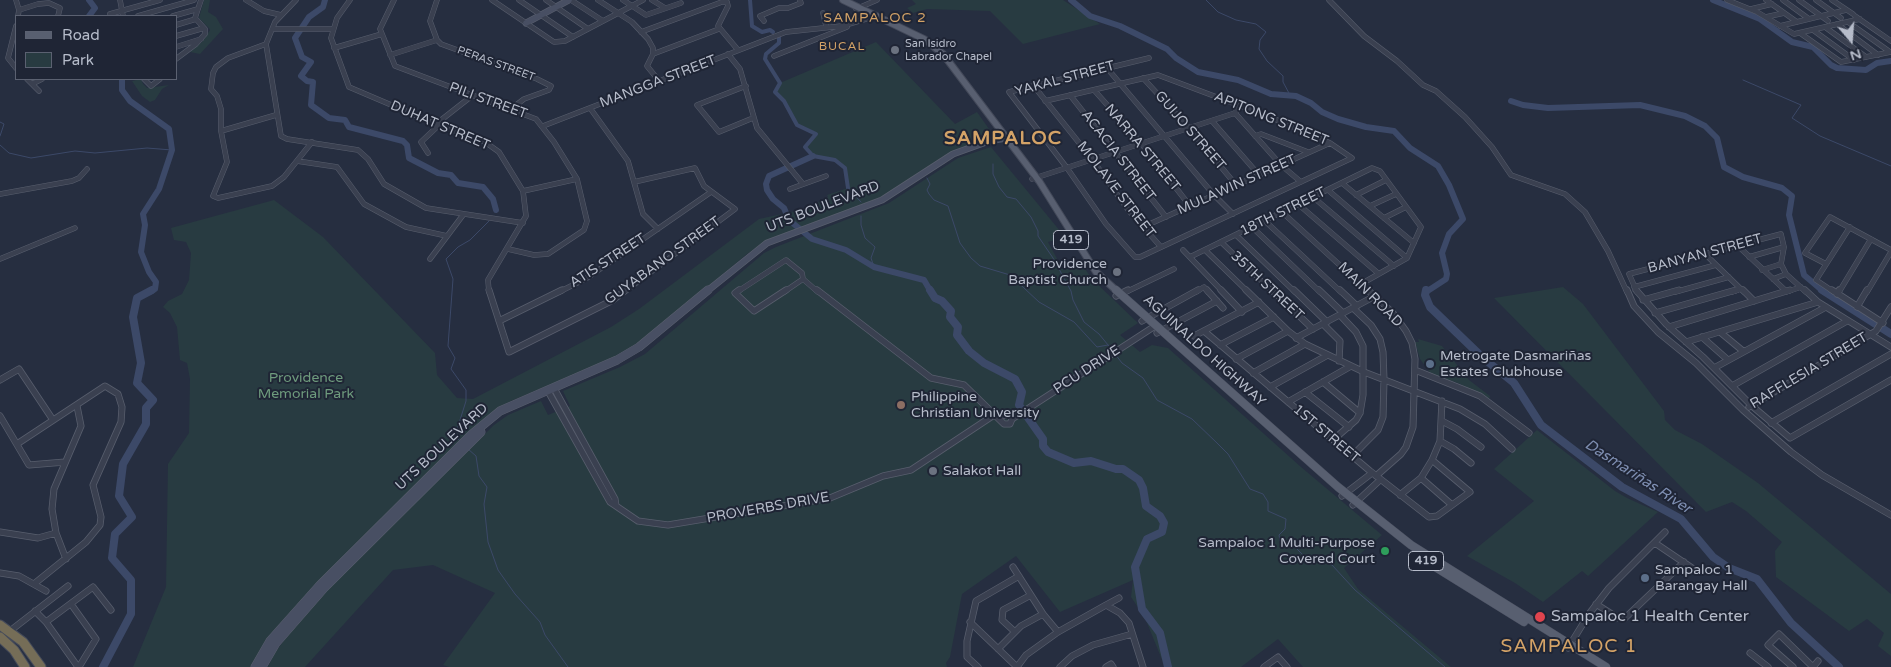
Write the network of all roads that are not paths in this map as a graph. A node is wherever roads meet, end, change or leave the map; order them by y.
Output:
1 (16, 0) edge
2 (125, 0) edge
3 (160, 0) edge
4 (194, 0) edge
5 (201, 0) edge
6 (246, 0) edge
7 (296, 0) edge
8 (350, 0) edge
9 (394, 0) edge
10 (437, 0) edge
11 (492, 0) edge
12 (519, 0) edge
13 (546, 0) edge
14 (570, 0) edge
15 (598, 0) edge
16 (623, 0) edge
17 (643, 0) edge
18 (652, 0) edge
19 (676, 0) edge
20 (800, 0) edge
21 (837, 0) edge
22 (843, 0) edge
23 (876, 0) edge
24 (1329, 0) edge
25 (1738, 0) edge
26 (1766, 0) edge
27 (1783, 0) edge
28 (1800, 0) edge
29 (1816, 0) edge
30 (1832, 0) edge
31 (120, 1) edge
32 (1729, 1) edge
33 (1772, 4) junction
34 (632, 6) junction
35 (556, 7) junction
36 (665, 8) junction
37 (857, 8) junction
38 (198, 9) junction
39 (1751, 9) junction
40 (19, 10) junction
41 (1846, 10) junction
42 (122, 11) junction
43 (618, 13) junction
44 (823, 13) dead end
45 (1784, 13) junction
46 (1834, 13) junction
47 (110, 14) dead end
48 (18, 15) edge
49 (58, 15) edge
50 (123, 15) edge
51 (142, 15) edge
52 (177, 15) edge
53 (281, 15) junction
54 (541, 15) junction
55 (1822, 16) junction
56 (875, 17) junction
57 (1766, 17) junction
58 (1841, 18) dead end
59 (196, 19) junction
60 (1809, 19) junction
61 (1860, 19) junction
62 (603, 21) junction
63 (764, 21) dead end
64 (1828, 21) dead end
65 (1797, 22) junction
66 (1848, 22) junction
67 (526, 23) junction
68 (849, 23) junction
69 (178, 24) edge
70 (1836, 24) junction
71 (826, 26) junction
72 (1779, 26) junction
73 (1825, 27) junction
74 (204, 28) junction
75 (816, 28) junction
76 (273, 29) junction
77 (332, 29) junction
78 (588, 29) junction
79 (719, 29) junction
80 (15, 30) edge
81 (1813, 30) junction
82 (642, 32) junction
83 (1800, 33) junction
84 (382, 34) junction
85 (178, 35) edge
86 (573, 37) junction
87 (201, 39) junction
88 (437, 40) junction
89 (1891, 40) edge
90 (266, 44) junction
91 (178, 45) edge
92 (334, 48) junction
93 (738, 50) junction
94 (1891, 52) edge
95 (653, 54) junction
96 (728, 54) junction
97 (390, 55) junction
98 (1878, 55) junction
99 (774, 56) dead end
100 (1866, 57) junction
101 (178, 58) edge
102 (1149, 58) dead end
103 (1854, 60) junction
104 (15, 67) edge
105 (1107, 68) junction
106 (1143, 78) junction
107 (28, 80) edge
108 (40, 80) edge
109 (145, 80) edge
110 (159, 80) edge
111 (660, 82) junction
112 (32, 84) junction
113 (1119, 84) junction
114 (1032, 85) junction
115 (746, 86) junction
116 (1094, 90) junction
117 (39, 91) dead end
118 (473, 95) junction
119 (1070, 95) junction
120 (1045, 101) junction
121 (1240, 106) junction
122 (590, 108) junction
123 (511, 109) junction
124 (1235, 113) junction
125 (276, 115) junction
126 (753, 118) junction
127 (1212, 120) junction
128 (438, 124) junction
129 (543, 126) junction
130 (1189, 128) junction
131 (221, 130) junction
132 (1165, 136) junction
133 (1255, 136) junction
134 (1003, 138) junction
135 (312, 142) junction
136 (1330, 142) junction
137 (1141, 143) junction
138 (1116, 152) junction
139 (1308, 152) junction
140 (428, 153) dead end
141 (1092, 159) junction
142 (297, 161) junction
143 (1281, 165) junction
144 (1067, 168) junction
145 (86, 169) dead end
146 (1259, 175) junction
147 (826, 176) dead end
148 (1035, 178) junction
149 (577, 179) junction
150 (1386, 180) junction
151 (634, 182) junction
152 (1300, 182) junction
153 (1342, 183) junction
154 (803, 184) junction
155 (1236, 185) junction
156 (790, 188) dead end
157 (523, 190) junction
158 (1328, 190) junction
159 (711, 192) junction
160 (0, 194) edge
161 (1396, 194) junction
162 (1214, 195) junction
163 (1356, 195) junction
164 (1313, 197) junction
165 (1298, 204) junction
166 (1190, 206) junction
167 (1370, 206) junction
168 (1406, 207) junction
169 (1282, 212) junction
170 (1233, 214) junction
171 (463, 215) junction
172 (1166, 217) junction
173 (1384, 218) junction
174 (1265, 221) junction
175 (523, 223) junction
176 (1143, 227) junction
177 (1252, 227) junction
178 (75, 228) dead end
179 (658, 228) junction
180 (1850, 228) junction
181 (1236, 235) junction
182 (447, 236) junction
183 (1871, 239) junction
184 (1221, 242) junction
185 (1414, 243) junction
186 (1737, 246) junction
187 (1161, 247) junction
188 (1784, 247) junction
189 (508, 249) junction
190 (1183, 250) dead end
191 (1205, 250) junction
192 (1891, 251) edge
193 (1705, 254) junction
194 (1190, 257) junction
195 (1749, 257) junction
196 (430, 258) dead end
197 (1138, 258) joint
198 (1407, 258) junction
199 (0, 259) edge
200 (1781, 264) junction
201 (1826, 264) junction
202 (1716, 265) junction
203 (1394, 266) junction
204 (1174, 269) dead end
205 (1762, 270) junction
206 (1379, 274) junction
207 (1786, 274) junction
208 (1729, 277) junction
209 (803, 279) junction
210 (1773, 279) junction
211 (1361, 284) junction
212 (1634, 287) junction
213 (1801, 287) junction
214 (1741, 288) junction
215 (1786, 292) junction
216 (1837, 294) junction
217 (1117, 295) junction
218 (1375, 296) junction
219 (1643, 300) junction
220 (1754, 301) junction
221 (1218, 302) junction
222 (1260, 302) junction
223 (1818, 302) junction
224 (1355, 307) junction
225 (1826, 307) junction
226 (1857, 307) junction
227 (1891, 307) edge
228 (1223, 308) dead end
229 (1242, 312) junction
230 (1655, 313) junction
231 (1341, 314) junction
232 (1274, 317) junction
233 (1144, 320) junction
234 (499, 321) junction
235 (1847, 321) junction
236 (1325, 323) junction
237 (1882, 324) junction
238 (1669, 327) junction
239 (1313, 329) junction
240 (1156, 330) junction
241 (1204, 330) junction
242 (1288, 331) junction
243 (1720, 332) junction
244 (1870, 335) junction
245 (1194, 336) dead end
246 (1702, 337) junction
247 (1296, 338) junction
248 (1686, 342) junction
249 (1304, 344) junction
250 (1220, 345) junction
251 (1891, 347) edge
252 (509, 352) joint
253 (1743, 352) junction
254 (1891, 354) edge
255 (1326, 356) junction
256 (1236, 359) junction
257 (1728, 360) junction
258 (1340, 361) junction
259 (1351, 366) junction
260 (1714, 368) junction
261 (1415, 370) junction
262 (1364, 372) junction
263 (1253, 373) junction
264 (0, 380) edge
265 (1384, 380) junction
266 (1891, 380) edge
267 (1323, 382) junction
268 (1732, 386) junction
269 (1270, 387) junction
270 (551, 391) junction
271 (1414, 391) junction
272 (1305, 392) junction
273 (1442, 401) junction
274 (1288, 402) junction
275 (77, 406) junction
276 (1752, 406) junction
277 (1743, 410) junction
278 (1360, 413) junction
279 (994, 415) junction
280 (0, 416) edge
281 (53, 420) junction
282 (1442, 421) junction
283 (1771, 423) junction
284 (1349, 427) junction
285 (1529, 433) dead end
286 (1333, 440) junction
287 (1440, 441) junction
288 (17, 444) junction
289 (1481, 447) dead end
290 (1512, 449) dead end
291 (458, 451) junction
292 (1352, 456) junction
293 (1432, 460) junction
294 (65, 462) junction
295 (1471, 463) dead end
296 (1376, 476) junction
297 (1421, 478) junction
298 (1344, 494) junction
299 (1400, 495) junction
300 (1355, 503) junction
301 (1452, 505) junction
302 (1891, 515) edge
303 (0, 532) edge
304 (1665, 532) dead end
305 (56, 533) junction
306 (1655, 543) junction
307 (66, 559) junction
308 (1684, 562) junction
309 (1013, 567) dead end
310 (1695, 570) dead end
311 (0, 573) edge
312 (1019, 576) junction
313 (34, 584) junction
314 (68, 586) dead end
315 (46, 592) dead end
316 (1031, 595) junction
317 (1119, 598) dead end
318 (71, 604) junction
319 (1596, 604) junction
320 (1106, 605) junction
321 (111, 610) dead end
322 (35, 611) junction
323 (1043, 614) junction
324 (46, 622) junction
325 (970, 622) junction
326 (5, 628) edge
327 (1014, 632) junction
328 (1058, 632) junction
329 (1132, 634) junction
330 (0, 637) edge
331 (1569, 646) junction
332 (998, 649) junction
333 (1750, 653) dead end
334 (1818, 661) dead end
335 (26, 667) edge
336 (41, 667) edge
337 (78, 667) edge
338 (255, 667) edge
339 (262, 667) edge
340 (978, 667) edge
341 (1017, 667) edge
342 (1060, 667) edge
343 (1106, 667) edge
344 (1113, 667) edge
345 (1142, 667) edge
346 (1264, 667) edge
347 (1287, 667) edge
348 (1598, 667) edge
349 (1606, 667) edge
350 (1768, 667) edge
351 (1794, 667) edge
352 (1812, 667) edge

1 - 40 street
2 - 31 street
3 - 42 street
4 - 51 street
5 - 38 street
6 - 53 street
7 - 53 street
8 - 77 street
9 - 84 street
10 - 88 street
11 - 67 street
12 - 54 street
13 - 35 street
14 - 35 main road
14 - 62 street
15 - 43 street
16 - 34 street
17 - 34 street
18 - 36 street
19 - 36 street
20 - 63 street
21 - 37 main road, AGUINALDO HIGHWAY / 419
22 - 37 main road, AGUINALDO HIGHWAY / 419
23 - 37 street
24 - 277 street
25 - 32 street
26 - 33 street
27 - 60 street
28 - 55 street
29 - 46 street
30 - 41 street
31 - 42 street
32 - 39 street
33 - 39 street
33 - 45 street
34 - 36 street
34 - 43 street
35 - 54 main road
35 - 78 street
37 - 56 main road, AGUINALDO HIGHWAY / 419
38 - 52 street
38 - 59 street
39 - 57 street
40 - 48 street
40 - 49 street
41 - 46 street
41 - 61 street
42 - 47 street
42 - 50 street
43 - 62 street
43 - 82 street
44 - 71 street
45 - 57 street
45 - 65 street
46 - 55 street
46 - 58 street
53 - 76 street
54 - 67 main road
54 - 86 street
55 - 60 street
55 - 64 street
56 - 68 street
56 - 134 main road, AGUINALDO HIGHWAY / 419
57 - 72 street
59 - 69 street
59 - 74 street
60 - 65 street
61 - 66 street
61 - 89 street
62 - 78 street
65 - 72 street
66 - 70 street
66 - 94 street
67 - 86 street
68 - 71 street
68 - 75 street
68 - 99 street
70 - 73 street
70 - 98 street
71 - 75 street
72 - 83 street
73 - 81 street
73 - 100 street
74 - 85 street
74 - 87 street
75 - 93 street, MANGGA STREET
76 - 77 street
76 - 90 street
77 - 92 street, DUHAT STREET
78 - 86 street
79 - 82 street
79 - 93 street
79 - 95 street
80 - 104 street
81 - 83 street
81 - 103 street
82 - 95 street
83 - 103 street
84 - 92 street
84 - 97 street, PILI STREET
87 - 91 street
87 - 101 street
88 - 97 street
88 - 123 street, PERAS STREET
90 - 125 street
90 - 131 street
92 - 128 street, DUHAT STREET
93 - 96 street, MANGGA STREET
94 - 98 street
95 - 111 street
96 - 111 street, MANGGA STREET
96 - 115 street
97 - 118 street, PILI STREET
98 - 100 street
100 - 103 street
102 - 105 street, YAKAL STREET
105 - 113 street
105 - 114 street, YAKAL STREET
106 - 113 street, APITONG STREET
106 - 121 street, APITONG STREET
106 - 130 street, GUIJO STREET
107 - 112 street
108 - 112 street
109 - 110 street
111 - 122 street, MANGGA STREET
112 - 117 street
113 - 116 street, APITONG STREET
113 - 132 street
114 - 120 street, MOLAVE STREET
114 - 144 street, YAKAL STREET
115 - 126 street
115 - 126 street
116 - 119 street, APITONG STREET
116 - 137 street, NARRA STREET
118 - 123 street, PILI STREET
118 - 128 street
119 - 120 street, APITONG STREET
119 - 138 street, ACACIA STREET
120 - 141 street, MOLAVE STREET
121 - 124 street
121 - 136 street, APITONG STREET
122 - 129 street, MANGGA STREET
122 - 151 street
123 - 129 street, PILI STREET
124 - 127 street
124 - 133 street
125 - 131 street
125 - 135 street
126 - 154 street
127 - 130 street
127 - 146 street
128 - 140 street
128 - 157 street, DUHAT STREET
129 - 149 street, PILI STREET
130 - 132 street
130 - 155 street, GUIJO STREET
131 - 142 street
132 - 137 street
132 - 162 street
133 - 139 street
133 - 143 street
134 - 148 main road, AGUINALDO HIGHWAY / 419
134 - 270 main road, UTS BOULEVARD
135 - 142 street
135 - 171 street
136 - 139 street, MULAWIN STREET
136 - 152 street, APITONG STREET
137 - 138 street
137 - 166 street, NARRA STREET
138 - 141 street
138 - 172 street, ACACIA STREET
139 - 143 street, MULAWIN STREET
141 - 144 street
141 - 176 street, MOLAVE STREET
142 - 182 street
143 - 146 street, MULAWIN STREET
143 - 152 street
144 - 148 street
144 - 197 street, YAKAL STREET
145 - 160 street
146 - 155 street, MULAWIN STREET
147 - 154 street
148 - 217 main road, AGUINALDO HIGHWAY / 419
149 - 157 street
149 - 189 street, PILI STREET
150 - 153 street, 18TH STREET
150 - 161 street
150 - 163 street
151 - 159 street
151 - 179 street
152 - 170 street, APITONG STREET
153 - 158 street, 18TH STREET
153 - 163 street
154 - 156 street
155 - 162 street, MULAWIN STREET
157 - 175 street, DUHAT STREET
158 - 164 street, 18TH STREET
158 - 198 street
159 - 179 street, ATIS STREET
159 - 252 street, GUYABANO STREET
161 - 167 street
161 - 168 street
162 - 166 street, MULAWIN STREET
162 - 170 street
163 - 167 street
164 - 165 street, 18TH STREET
164 - 203 street
165 - 169 street, 18TH STREET
165 - 206 street
166 - 172 street, MULAWIN STREET
167 - 173 street
168 - 173 street
168 - 185 street
169 - 174 street, 18TH STREET
169 - 211 street, MAIN ROAD
170 - 187 street, APITONG STREET
171 - 175 street
171 - 182 street
172 - 176 street, MULAWIN STREET
173 - 185 street
174 - 177 street, 18TH STREET
174 - 224 street
175 - 189 street, DUHAT STREET
176 - 187 street, MOLAVE STREET
177 - 181 street, 18TH STREET
177 - 231 street
178 - 199 street
179 - 234 street, ATIS STREET
180 - 183 street
180 - 201 street
180 - 201 street
181 - 184 street, 18TH STREET
181 - 236 street
182 - 196 street
183 - 192 street
183 - 216 street
184 - 191 street, 18TH STREET
184 - 239 street, 35TH STREET
185 - 198 street
186 - 188 street, BANYAN STREET
186 - 193 street, BANYAN STREET
186 - 195 street
187 - 197 street, APITONG STREET
188 - 195 street
188 - 200 street
189 - 234 street, DUHAT STREET
190 - 194 street
191 - 194 street, 18TH STREET
191 - 222 street
192 - 226 street
193 - 202 street
193 - 212 street, BANYAN STREET
194 - 229 street
195 - 205 street
198 - 203 street
200 - 205 street
200 - 207 street
201 - 216 street
202 - 208 street
202 - 212 street
203 - 206 street
204 - 217 street
205 - 210 street
206 - 211 street
207 - 210 street
207 - 213 street
208 - 214 street
208 - 219 street
209 - 209 street
209 - 279 street
210 - 215 street
211 - 218 street, MAIN ROAD
212 - 219 street
213 - 215 street
213 - 223 street
214 - 220 street
214 - 230 street
215 - 220 street
216 - 226 street
217 - 233 main road, AGUINALDO HIGHWAY / 419
218 - 224 street
218 - 261 street, MAIN ROAD
219 - 230 street
220 - 238 street
221 - 228 street
221 - 233 street
221 - 240 street, PCU DRIVE
222 - 229 street
222 - 232 street
223 - 225 street
223 - 243 street
224 - 231 street
224 - 265 street
225 - 235 street
225 - 253 street
226 - 237 street
227 - 237 street, RAFFLESIA STREET
229 - 241 street
230 - 238 street
231 - 236 street
231 - 262 street
232 - 242 street
232 - 250 street
233 - 240 main road, AGUINALDO HIGHWAY / 419
234 - 252 street, DUHAT STREET
235 - 244 street
235 - 268 street
236 - 239 street
236 - 258 street
237 - 244 street, RAFFLESIA STREET
238 - 248 street
239 - 247 street
240 - 279 street, PCU DRIVE
240 - 298 main road, AGUINALDO HIGHWAY / 419
241 - 245 street
241 - 250 street, 1ST STREET
242 - 247 street
242 - 256 street
243 - 246 street
243 - 253 street
244 - 251 street
244 - 276 street, RAFFLESIA STREET
246 - 248 street
246 - 257 street
247 - 249 street
248 - 260 street
249 - 255 street
249 - 263 street
250 - 256 street, 1ST STREET
253 - 257 street
254 - 283 street
255 - 258 street
255 - 269 street
256 - 263 street, 1ST STREET
257 - 260 street
258 - 259 street
259 - 262 street
259 - 267 street
260 - 268 street
261 - 271 street, MAIN ROAD
261 - 285 street
262 - 265 street
262 - 278 street
263 - 269 street, 1ST STREET
264 - 281 street
265 - 271 street
265 - 292 street
266 - 283 street
267 - 272 street
267 - 278 street
268 - 276 street
269 - 274 street, 1ST STREET
270 - 279 street, PROVERBS DRIVE
270 - 291 main road, UTS BOULEVARD
271 - 273 street
271 - 296 street, MAIN ROAD
272 - 274 street
272 - 284 street
273 - 282 street
273 - 290 street
274 - 286 street, 1ST STREET
275 - 281 street
275 - 294 street
275 - 307 street
276 - 277 street, RAFFLESIA STREET
276 - 283 street
277 - 302 street
278 - 284 street
280 - 288 street
281 - 288 street
282 - 287 street
282 - 289 street
284 - 286 street
286 - 292 street, 1ST STREET
287 - 293 street
287 - 295 street
288 - 294 street
291 - 338 main road, UTS BOULEVARD
291 - 339 main road, UTS BOULEVARD
292 - 296 street, 1ST STREET
293 - 297 street
293 - 301 street
294 - 305 street
296 - 298 street, MAIN ROAD
296 - 299 street, 1ST STREET
296 - 300 street, MAIN ROAD
297 - 299 street
297 - 301 street
298 - 300 main road, AGUINALDO HIGHWAY / 419
299 - 301 street, 1ST STREET
300 - 331 main road, AGUINALDO HIGHWAY / 419
303 - 305 street
304 - 306 street
305 - 307 street
306 - 308 street
306 - 319 street
307 - 313 street
308 - 310 street
308 - 319 street
309 - 312 street
311 - 313 street
312 - 316 street
312 - 325 street
313 - 315 street
314 - 322 street
316 - 323 street
316 - 327 street
317 - 320 street
318 - 321 street
318 - 324 street
318 - 337 street
319 - 331 street
320 - 328 street
320 - 329 street
322 - 324 street
322 - 326 street
323 - 327 street
323 - 328 street
324 - 337 street
325 - 332 street
325 - 340 street
326 - 336 highway
327 - 332 street
328 - 341 street
329 - 342 street
329 - 345 street
330 - 335 highway
331 - 348 main road, AGUINALDO HIGHWAY / 419
331 - 349 main road, AGUINALDO HIGHWAY / 419
332 - 341 street
333 - 350 street
334 - 352 street
343 - 344 street
346 - 347 street
351 - 352 street

